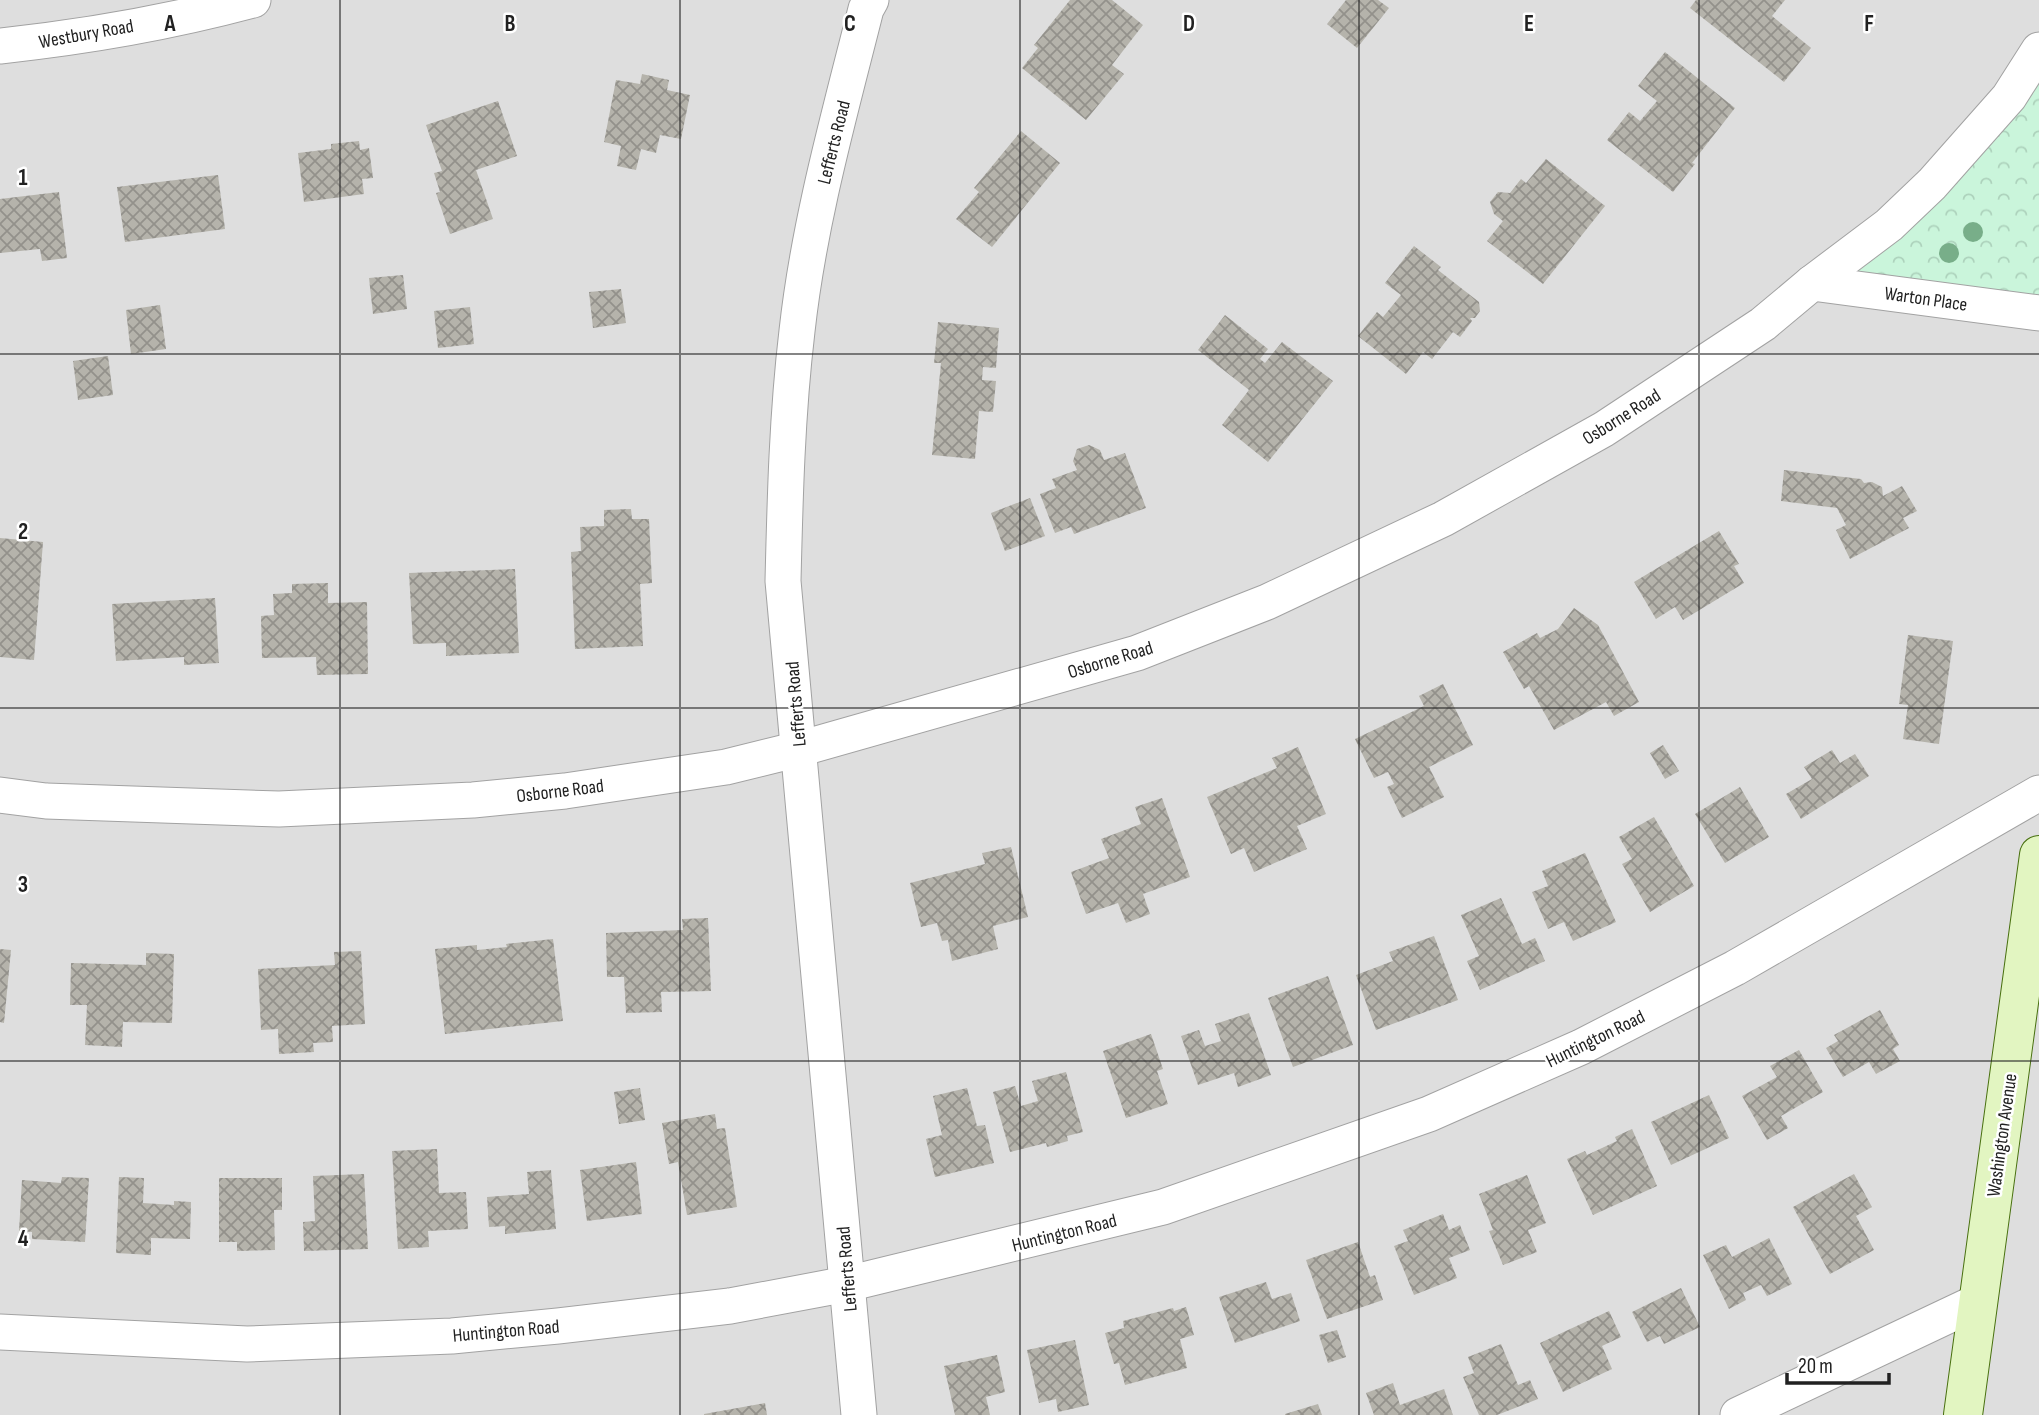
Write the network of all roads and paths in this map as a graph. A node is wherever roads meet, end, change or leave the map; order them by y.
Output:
1 (253, 0) edge
2 (866, 3) edge
3 (0, 46) edge
4 (2039, 50) edge
5 (1812, 282) junction
6 (2039, 313) edge
7 (799, 749) junction
8 (2039, 793) edge
9 (0, 795) edge
10 (2039, 855) edge
11 (847, 1284) junction
12 (1979, 1301) junction
13 (0, 1332) edge
14 (859, 1415) edge
15 (1738, 1415) edge
16 (1963, 1415) edge

1 - 3 street, Westbury Road
2 - 7 street, Lefferts Road
4 - 5 street, Osborne Road
5 - 6 street, Warton Place
5 - 7 street, Osborne Road
7 - 9 street, Osborne Road
7 - 11 street, Lefferts Road
8 - 11 street, Huntington Road
10 - 12 main road, Washington Avenue
11 - 13 street, Huntington Road
11 - 14 street, Lefferts Road
12 - 15 street
12 - 16 main road, Washington Avenue

